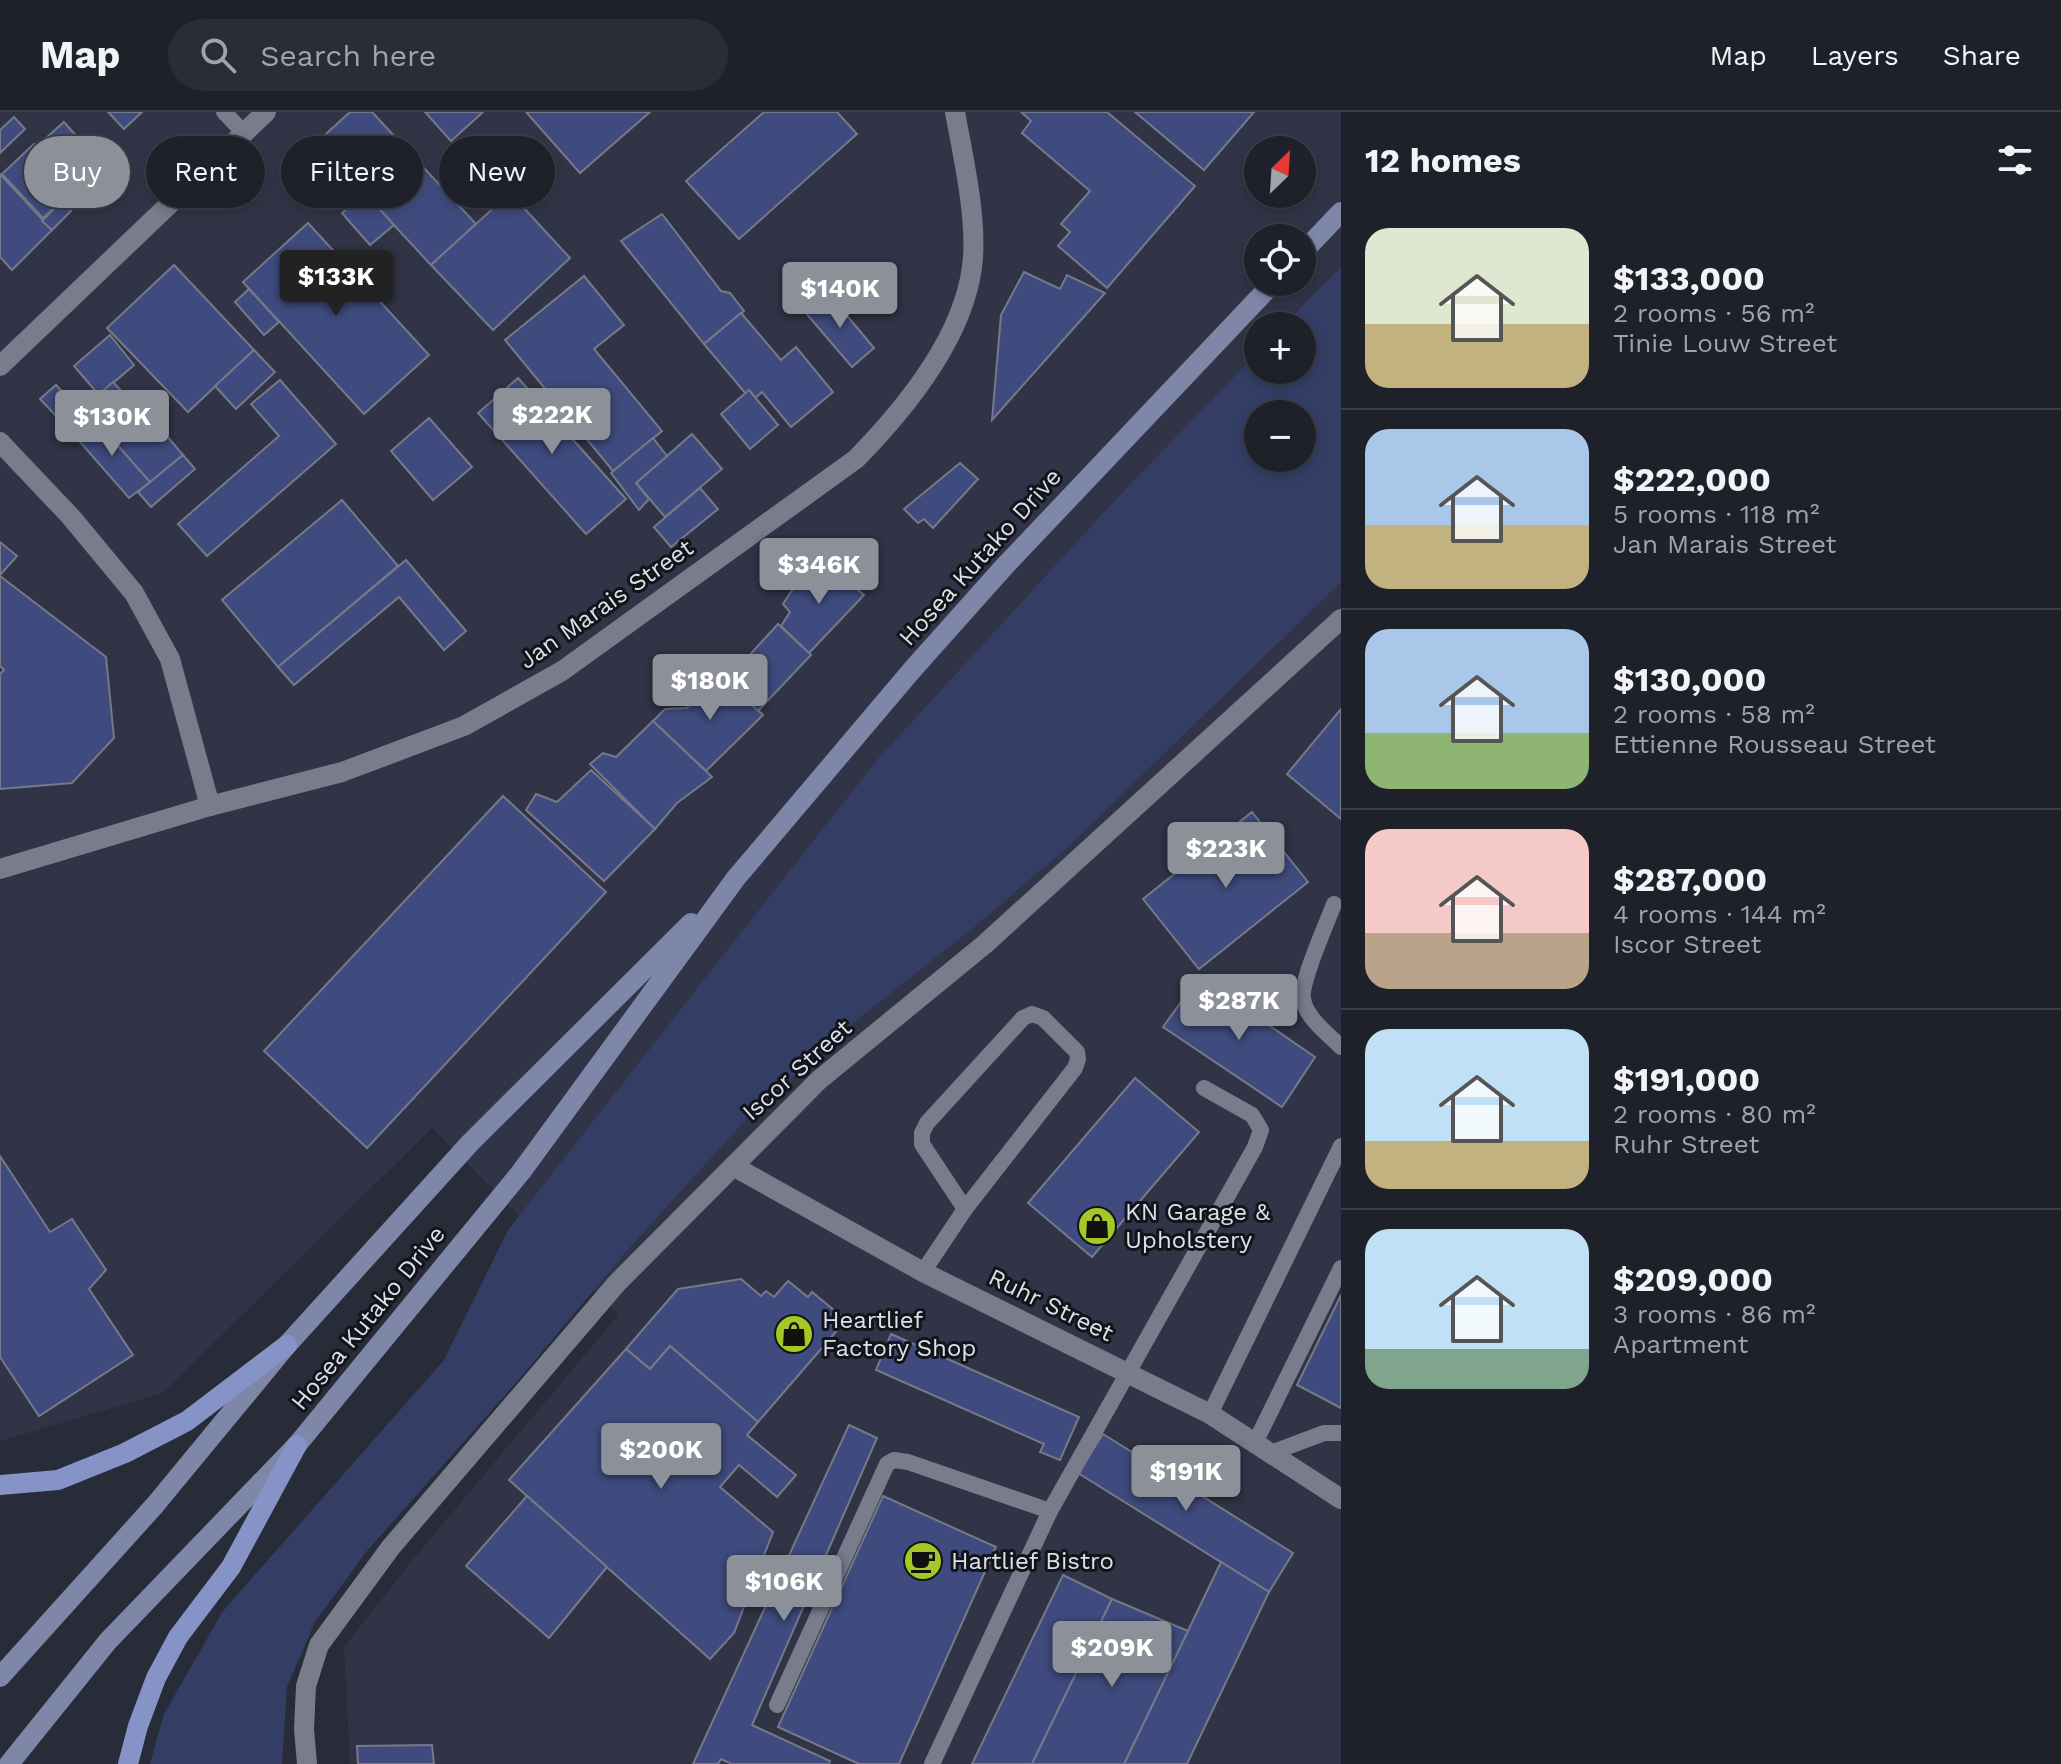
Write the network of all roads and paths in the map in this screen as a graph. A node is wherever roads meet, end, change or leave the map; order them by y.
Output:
1 (224, 112) edge
2 (266, 112) edge
3 (955, 112) edge
4 (244, 133) junction
5 (1341, 212) edge
6 (1316, 238) edge
7 (1261, 296) edge
8 (0, 366) edge
9 (0, 442) edge
10 (1341, 619) edge
11 (210, 806) junction
12 (0, 869) edge
13 (736, 878) junction
14 (1334, 904) dead end
15 (1341, 1047) edge
16 (1204, 1088) dead end
17 (1341, 1146) edge
18 (733, 1166) junction
19 (965, 1209) junction
20 (1341, 1268) edge
21 (923, 1272) junction
22 (287, 1345) junction
23 (1129, 1373) junction
24 (1210, 1414) junction
25 (1341, 1433) edge
26 (297, 1445) junction
27 (1263, 1448) junction
28 (0, 1485) edge
29 (1341, 1499) edge
30 (1050, 1511) junction
31 (0, 1677) edge
32 (777, 1705) dead end
33 (9, 1764) edge
34 (128, 1764) edge
35 (307, 1764) edge
36 (932, 1764) edge

1 - 4 lane
2 - 4 street
3 - 11 street, Jan Marais Street
4 - 8 street
5 - 6 main road
7 - 13 main road, Hosea Kutako Drive
9 - 11 street
10 - 18 street, Iscor Street
11 - 12 street, Jan Marais Street
13 - 22 main road, Hosea Kutako Drive
13 - 26 main road, Hosea Kutako Drive
14 - 15 lane
16 - 23 lane
17 - 24 lane
18 - 21 street, Ruhr Street
18 - 35 street, Iscor Street
19 - 19 lane
19 - 21 lane
20 - 27 lane
21 - 23 street, Ruhr Street
22 - 28 main road
22 - 31 main road, Hosea Kutako Drive
23 - 24 street, Ruhr Street
23 - 30 lane
24 - 27 street, Ruhr Street
25 - 27 lane
26 - 33 main road, Hosea Kutako Drive
26 - 34 main road
27 - 29 street, Ruhr Street
30 - 32 lane
30 - 36 lane

